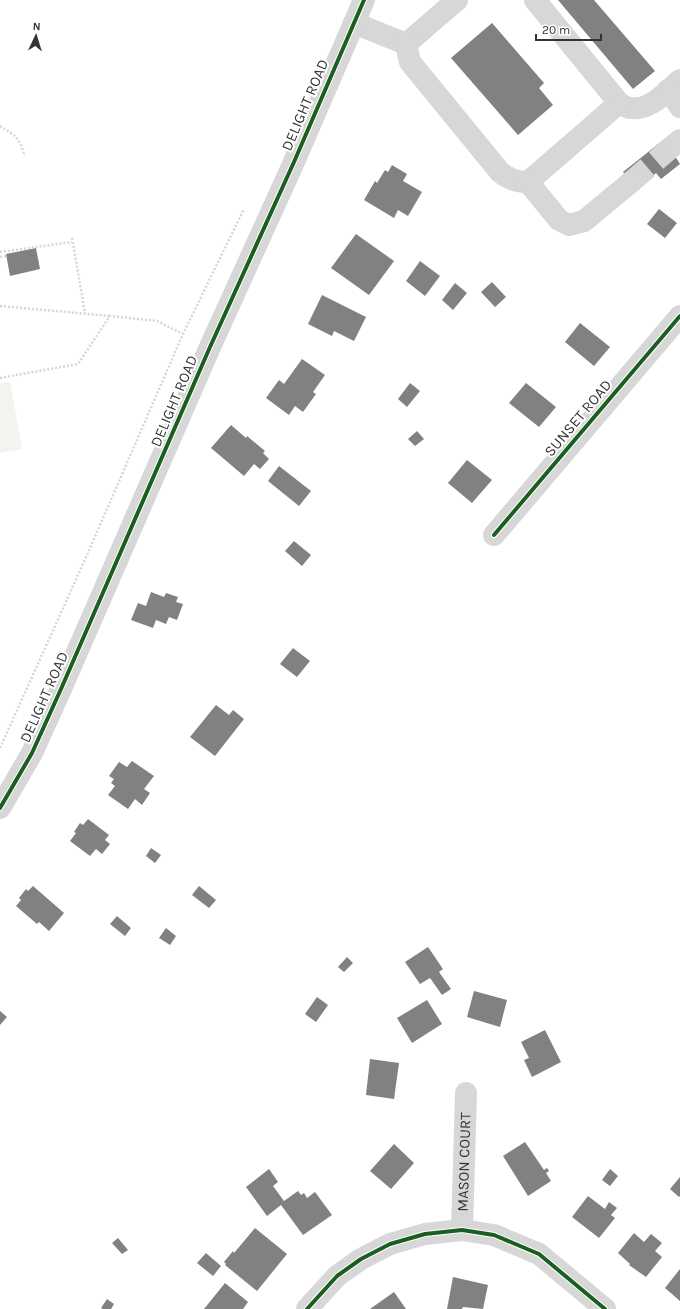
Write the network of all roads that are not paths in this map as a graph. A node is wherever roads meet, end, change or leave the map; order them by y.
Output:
1 (364, 0) edge
2 (457, 0) edge
3 (535, 0) edge
4 (354, 23) junction
5 (406, 44) junction
6 (676, 92) edge
7 (619, 103) junction
8 (528, 182) junction
9 (631, 182) tunnel mouth
10 (680, 316) edge
11 (494, 535) dead end
12 (0, 808) edge
13 (466, 1093) dead end
14 (462, 1230) junction
15 (307, 1309) edge
16 (606, 1309) edge

1 - 4 street, DELIGHT ROAD
2 - 5 street
3 - 7 street
4 - 5 street
4 - 12 street, DELIGHT ROAD
5 - 8 street
6 - 7 street
7 - 8 street
8 - 9 street
10 - 11 street, SUNSET ROAD
13 - 14 street, MASON COURT
14 - 15 street
14 - 16 street

